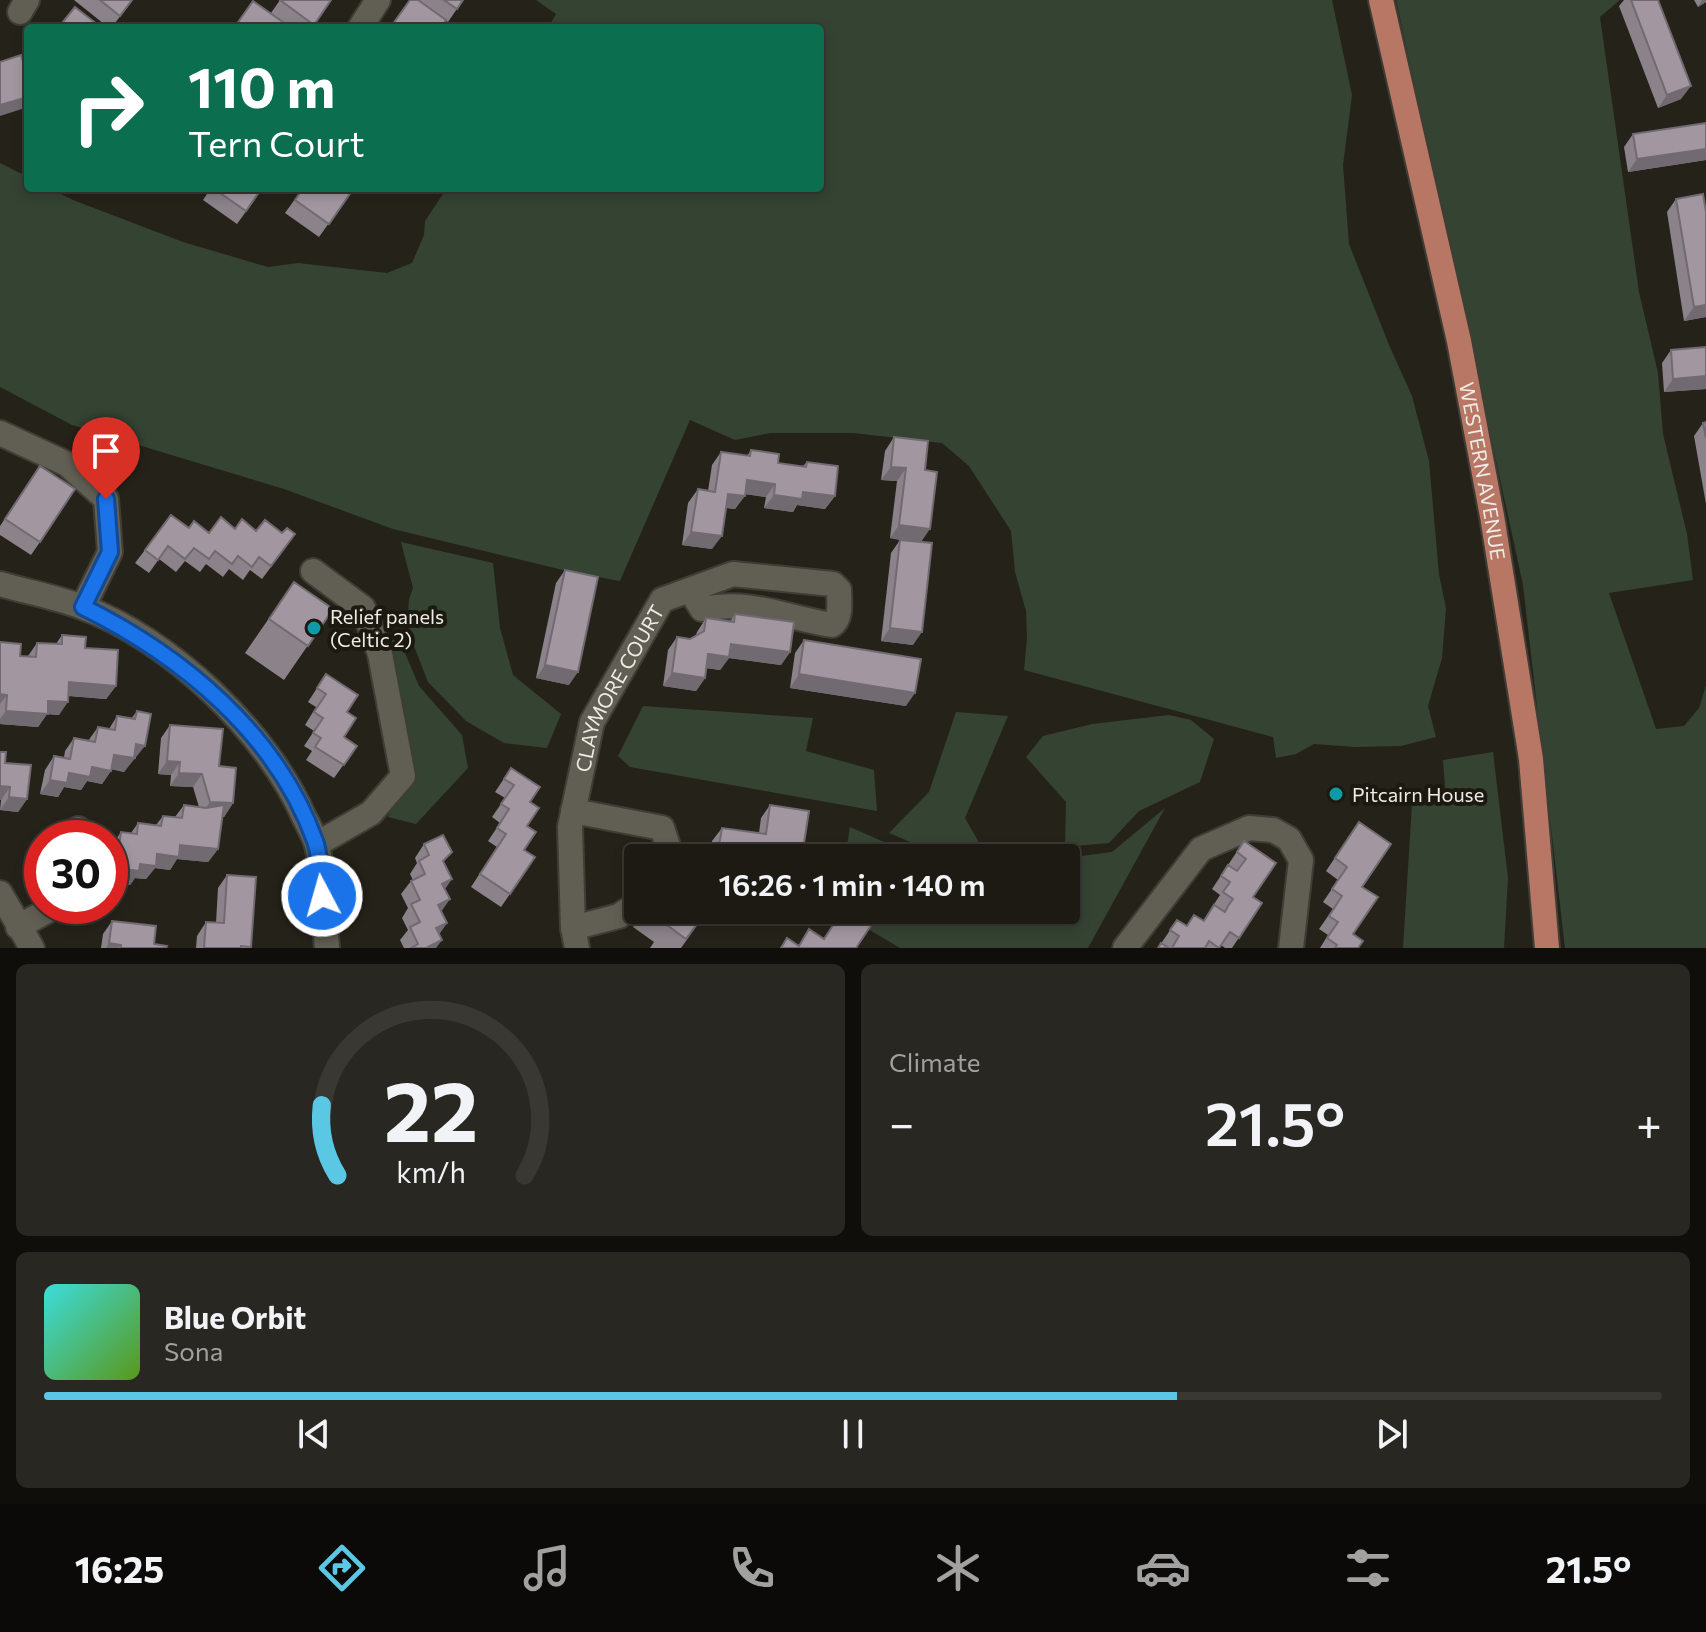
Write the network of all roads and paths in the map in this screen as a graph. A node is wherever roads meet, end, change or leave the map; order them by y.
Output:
1 (378, 0) edge
2 (1381, 0) edge
3 (363, 24) edge
4 (0, 433) edge
5 (313, 571) dead end
6 (0, 584) edge
7 (690, 590) junction
8 (83, 607) junction
9 (573, 811) junction
10 (317, 844) junction
11 (667, 844) edge
12 (0, 893) edge
13 (624, 913) edge
14 (24, 924) edge
15 (18, 927) junction
16 (575, 938) edge
17 (32, 948) edge
18 (327, 948) edge
19 (1125, 948) edge
20 (1291, 948) edge
21 (1547, 948) edge

1 - 3 street
2 - 21 main road, WESTERN AVENUE
4 - 8 street
5 - 10 street
6 - 8 street
7 - 7 street, CLAYMORE COURT
7 - 9 street, CLAYMORE COURT
8 - 10 street
9 - 11 street
9 - 16 street, CLAYMORE COURT
10 - 18 street
12 - 15 street
13 - 16 street
14 - 15 street
15 - 17 street
19 - 20 street

